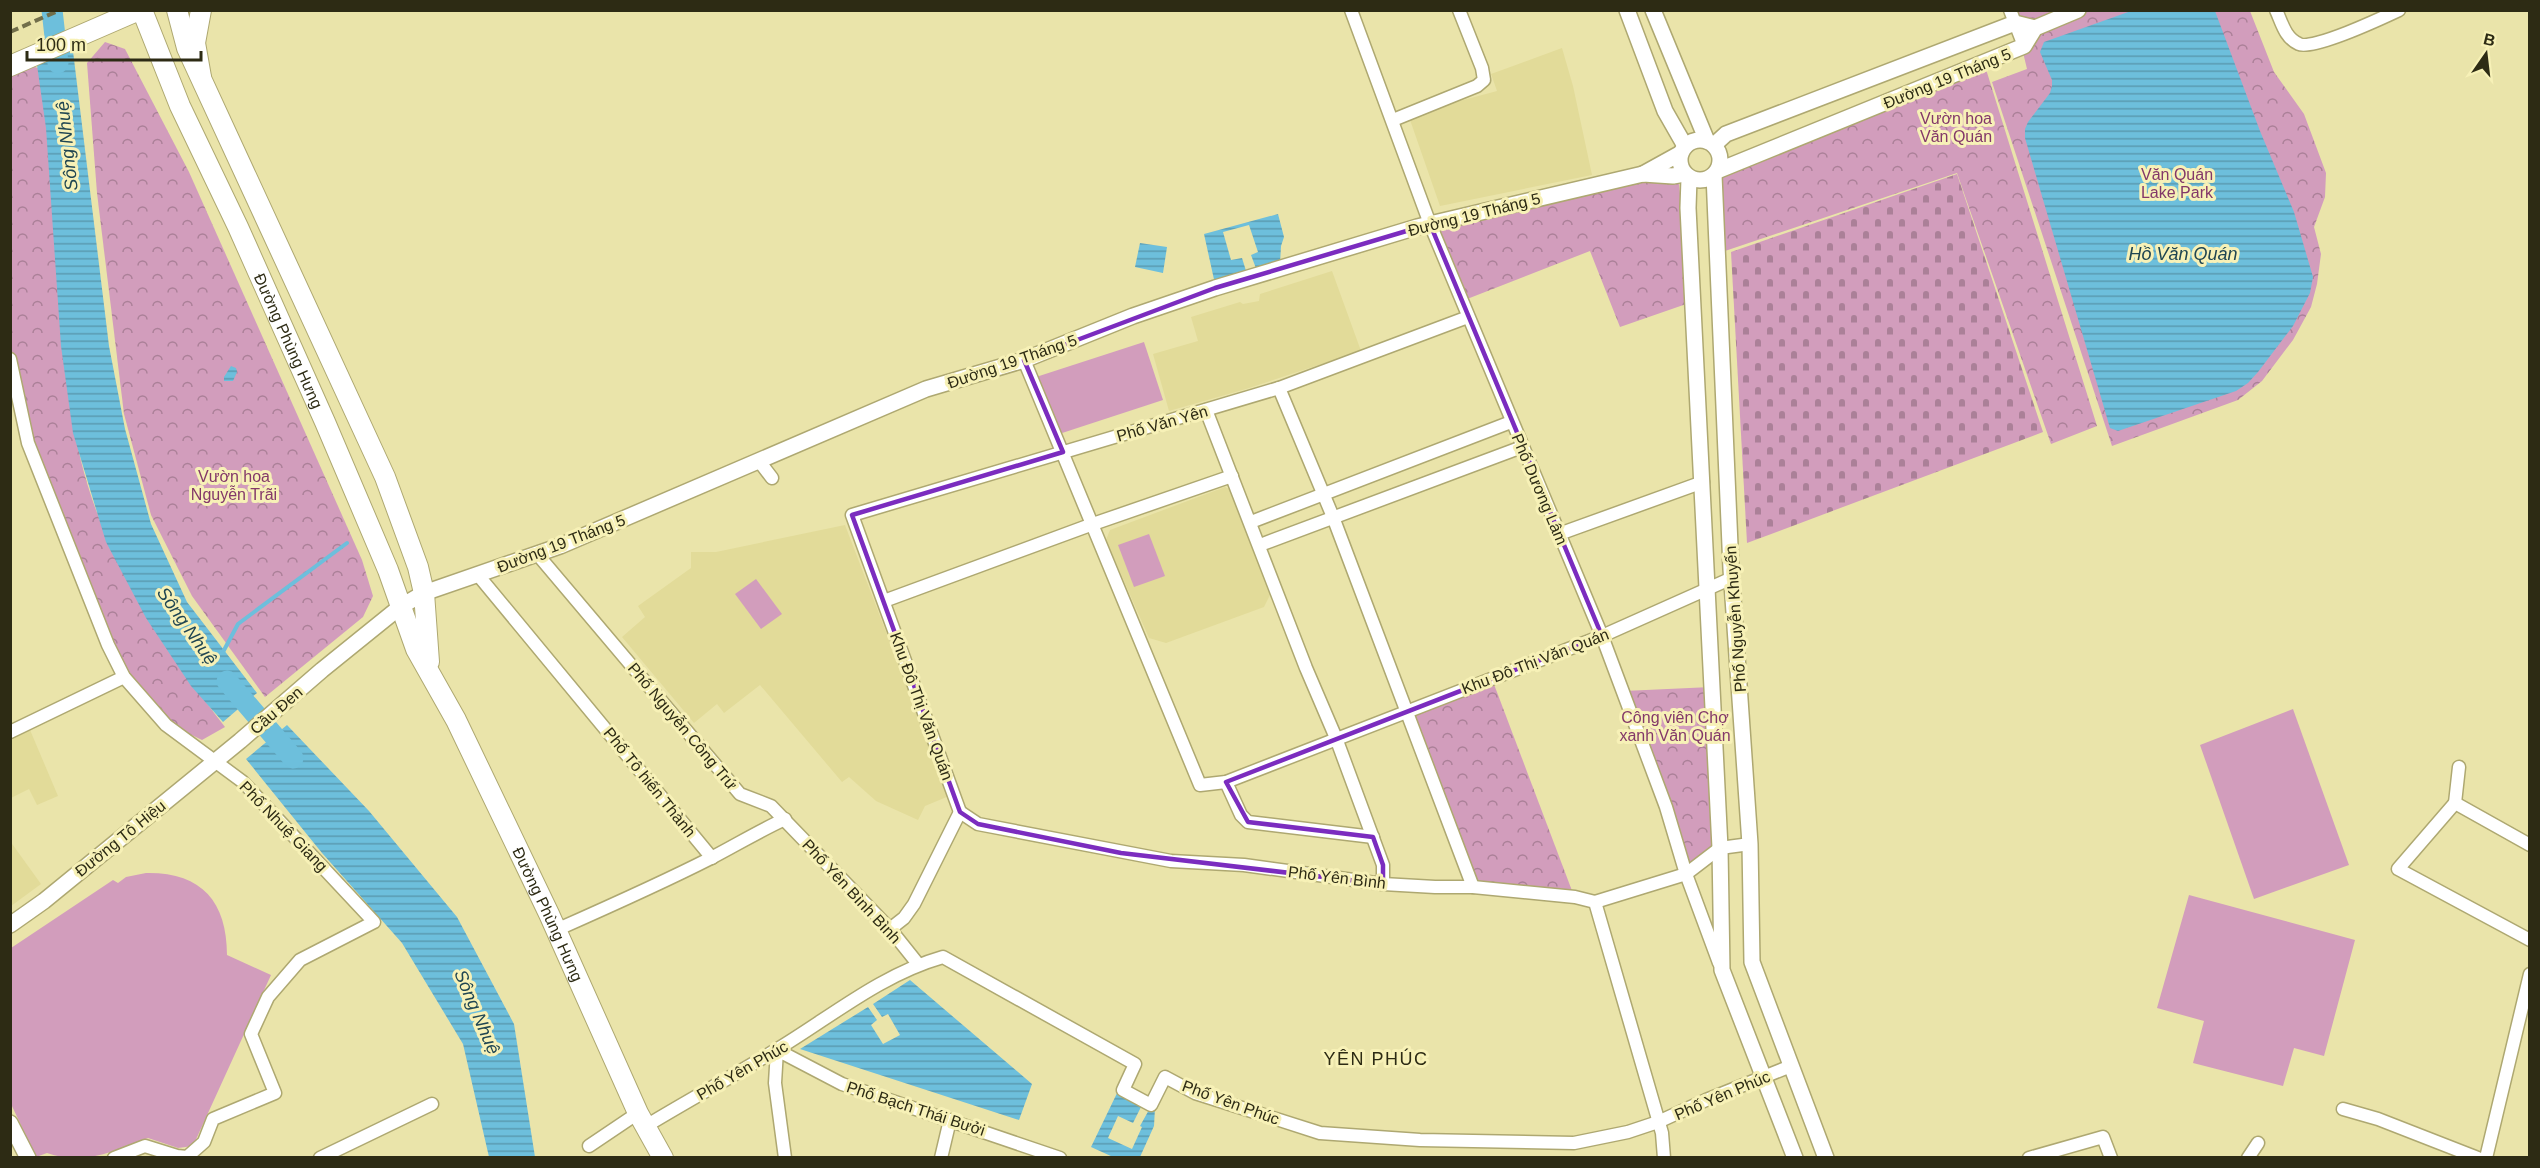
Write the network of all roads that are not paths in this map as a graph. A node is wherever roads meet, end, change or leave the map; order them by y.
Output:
1 (140, 10) edge
2 (177, 10) edge
3 (201, 10) edge
4 (1351, 10) edge
5 (1459, 10) edge
6 (1627, 10) edge
7 (1653, 10) edge
8 (2078, 10) edge
9 (2276, 10) edge
10 (2399, 10) edge
11 (2012, 17) edge
12 (2035, 28) junction
13 (2024, 46) junction
14 (10, 66) edge
15 (201, 77) junction
16 (1393, 120) junction
17 (1711, 143) junction
18 (1683, 150) junction
19 (1716, 173) junction
20 (1643, 174) junction
21 (1687, 176) junction
22 (1430, 224) junction
23 (1468, 317) junction
24 (10, 359) edge
25 (1024, 360) junction
26 (332, 362) junction
27 (304, 374) junction
28 (1279, 388) junction
29 (1206, 410) junction
30 (1511, 422) junction
31 (1522, 447) junction
32 (1063, 452) junction
33 (759, 461) junction
34 (1232, 476) junction
35 (385, 477) junction
36 (772, 478) dead end
37 (1703, 482) junction
38 (355, 491) junction
39 (1325, 496) junction
40 (852, 515) joint
41 (1333, 517) junction
42 (1251, 522) junction
43 (1093, 524) junction
44 (1559, 534) junction
45 (1260, 544) junction
46 (538, 555) junction
47 (478, 575) junction
48 (1732, 578) junction
49 (1708, 589) junction
50 (424, 593) junction
51 (884, 601) junction
52 (400, 607) junction
53 (1602, 636) junction
54 (430, 671) junction
55 (124, 677) junction
56 (1408, 710) junction
57 (10, 732) edge
58 (1336, 738) junction
59 (229, 750) joint
60 (213, 761) junction
61 (2459, 767) dead end
62 (1226, 782) junction
63 (2455, 803) junction
64 (960, 812) junction
65 (785, 819) junction
66 (1373, 837) junction
67 (1750, 844) junction
68 (2529, 845) edge
69 (1720, 848) junction
70 (712, 858) junction
71 (1686, 874) junction
72 (1383, 884) junction
73 (1473, 887) junction
74 (1595, 902) junction
75 (10, 925) edge
76 (890, 929) junction
77 (556, 930) junction
78 (2529, 940) edge
79 (918, 964) junction
80 (1722, 970) junction
81 (2529, 974) edge
82 (2526, 1014) edge
83 (777, 1050) junction
84 (1791, 1066) junction
85 (1765, 1077) junction
86 (432, 1104) dead end
87 (2343, 1109) dead end
88 (642, 1120) junction
89 (950, 1120) junction
90 (1658, 1122) junction
91 (10, 1123) edge
92 (2258, 1143) dead end
93 (589, 1146) dead end
94 (28, 1158) edge
95 (114, 1158) edge
96 (320, 1158) edge
97 (663, 1158) edge
98 (785, 1158) edge
99 (941, 1158) edge
100 (1060, 1158) edge
101 (1664, 1158) edge
102 (1795, 1158) edge
103 (1826, 1158) edge
104 (2029, 1158) edge
105 (2111, 1158) edge
106 (2248, 1158) edge
107 (2478, 1158) edge
108 (2486, 1158) edge

1 - 14 main road
1 - 27 main road, Đường Phùng Hưng
2 - 15 main road, Đường Phùng Hưng
3 - 15 main road
4 - 16 street, Phố Dương Lâm
5 - 16 street
6 - 18 street
7 - 17 street
8 - 12 street
9 - 10 street
11 - 12 street, Đường 19 Tháng 5
11 - 13 street
11 - 17 street, Đường 19 Tháng 5
12 - 13 street, Đường 19 Tháng 5
13 - 19 street, Đường 19 Tháng 5
15 - 26 main road, Đường Phùng Hưng
16 - 22 street, Phố Dương Lâm
17 - 18 street
17 - 19 street
18 - 20 street, Đường 19 Tháng 5
18 - 21 street
19 - 21 street
19 - 48 street, Phố Nguyễn Khuyến
20 - 21 street, Đường 19 Tháng 5
20 - 22 street, Đường 19 Tháng 5
21 - 37 street, Phố Nguyễn Khuyến
22 - 23 street, Phố Dương Lâm
22 - 25 street, Đường 19 Tháng 5
23 - 28 street, Phố Văn Yên
23 - 30 street, Phố Dương Lâm
24 - 55 street, Phố Nhuệ Giang
25 - 32 street, Khu Đô Thị Văn Quán
25 - 33 street, Đường 19 Tháng 5
26 - 27 main road
26 - 35 main road, Đường Phùng Hưng
27 - 38 main road, Đường Phùng Hưng
28 - 29 street, Phố Văn Yên
28 - 39 street
29 - 32 street, Phố Văn Yên
29 - 34 street
30 - 31 street, Phố Dương Lâm
30 - 39 street
31 - 41 street
31 - 44 street, Phố Dương Lâm
32 - 40 street, Phố Văn Yên
32 - 43 street, Khu Đô Thị Văn Quán
33 - 36 street
33 - 46 street, Đường 19 Tháng 5
34 - 42 street
34 - 43 street
35 - 38 main road
35 - 50 main road, Đường Phùng Hưng
37 - 44 street
37 - 49 street, Phố Nguyễn Khuyến
38 - 52 main road, Đường Phùng Hưng
39 - 41 street
39 - 42 street
40 - 51 street, Khu Đô Thị Văn Quán
41 - 45 street
41 - 56 street
42 - 45 street
43 - 51 street
43 - 62 street, Khu Đô Thị Văn Quán
44 - 53 street, Phố Dương Lâm
45 - 58 street
46 - 47 street, Đường 19 Tháng 5
46 - 65 street, Phố Nguyễn Công Trứ
47 - 50 street, Đường 19 Tháng 5
47 - 70 street, Phố Tô hiến Thành
48 - 49 street, Khu Đô Thị Văn Quán
48 - 67 street, Phố Nguyễn Khuyến
49 - 53 street, Khu Đô Thị Văn Quán
49 - 69 street, Phố Nguyễn Khuyến
50 - 52 street, Đường 19 Tháng 5
50 - 54 main road, Đường Phùng Hưng
51 - 64 street, Khu Đô Thị Văn Quán
52 - 54 main road, Đường Phùng Hưng
52 - 59 street, Cầu Đen
53 - 56 street, Khu Đô Thị Văn Quán
53 - 71 street, Phố Dương Lâm
54 - 77 main road, Đường Phùng Hưng
55 - 57 street
55 - 60 street, Phố Nhuệ Giang
56 - 58 street, Khu Đô Thị Văn Quán
56 - 73 street
58 - 62 street, Khu Đô Thị Văn Quán
58 - 66 street
59 - 60 street, Đường Tô Hiệu
60 - 75 street, Đường Tô Hiệu
60 - 95 street, Phố Nhuệ Giang
61 - 63 street
62 - 66 street
63 - 68 street
63 - 78 street
64 - 72 street, Phố Yên Bình
64 - 76 street
65 - 70 street
65 - 76 street, Phố Yên Bình Bình
66 - 72 street
67 - 69 street
67 - 84 street, Phố Nguyễn Khuyến
69 - 71 street
69 - 80 street, Phố Nguyễn Khuyến
70 - 77 street
71 - 74 street
71 - 80 street, Phố Dương Lâm
72 - 73 street, Phố Yên Bình
73 - 74 street, Phố Yên Bình
74 - 90 street
76 - 79 street, Phố Yên Bình Bình
77 - 88 main road, Đường Phùng Hưng
79 - 83 street, Phố Yên Phúc
79 - 90 street, Phố Yên Phúc
80 - 85 street, Phố Nguyễn Khuyến
81 - 82 street
82 - 108 street
83 - 88 street, Phố Yên Phúc
83 - 89 street, Phố Bạch Thái Bưởi
83 - 98 street
84 - 85 street, Phố Yên Phúc
84 - 103 street, Phố Nguyễn Khuyến
85 - 90 street, Phố Yên Phúc
85 - 102 street, Phố Nguyễn Khuyến
86 - 96 street
87 - 107 street
88 - 93 street, Phố Yên Phúc
88 - 97 main road, Đường Phùng Hưng
89 - 99 street
89 - 100 street, Phố Bạch Thái Bưởi
90 - 101 street
91 - 94 street
92 - 106 street
104 - 105 street

